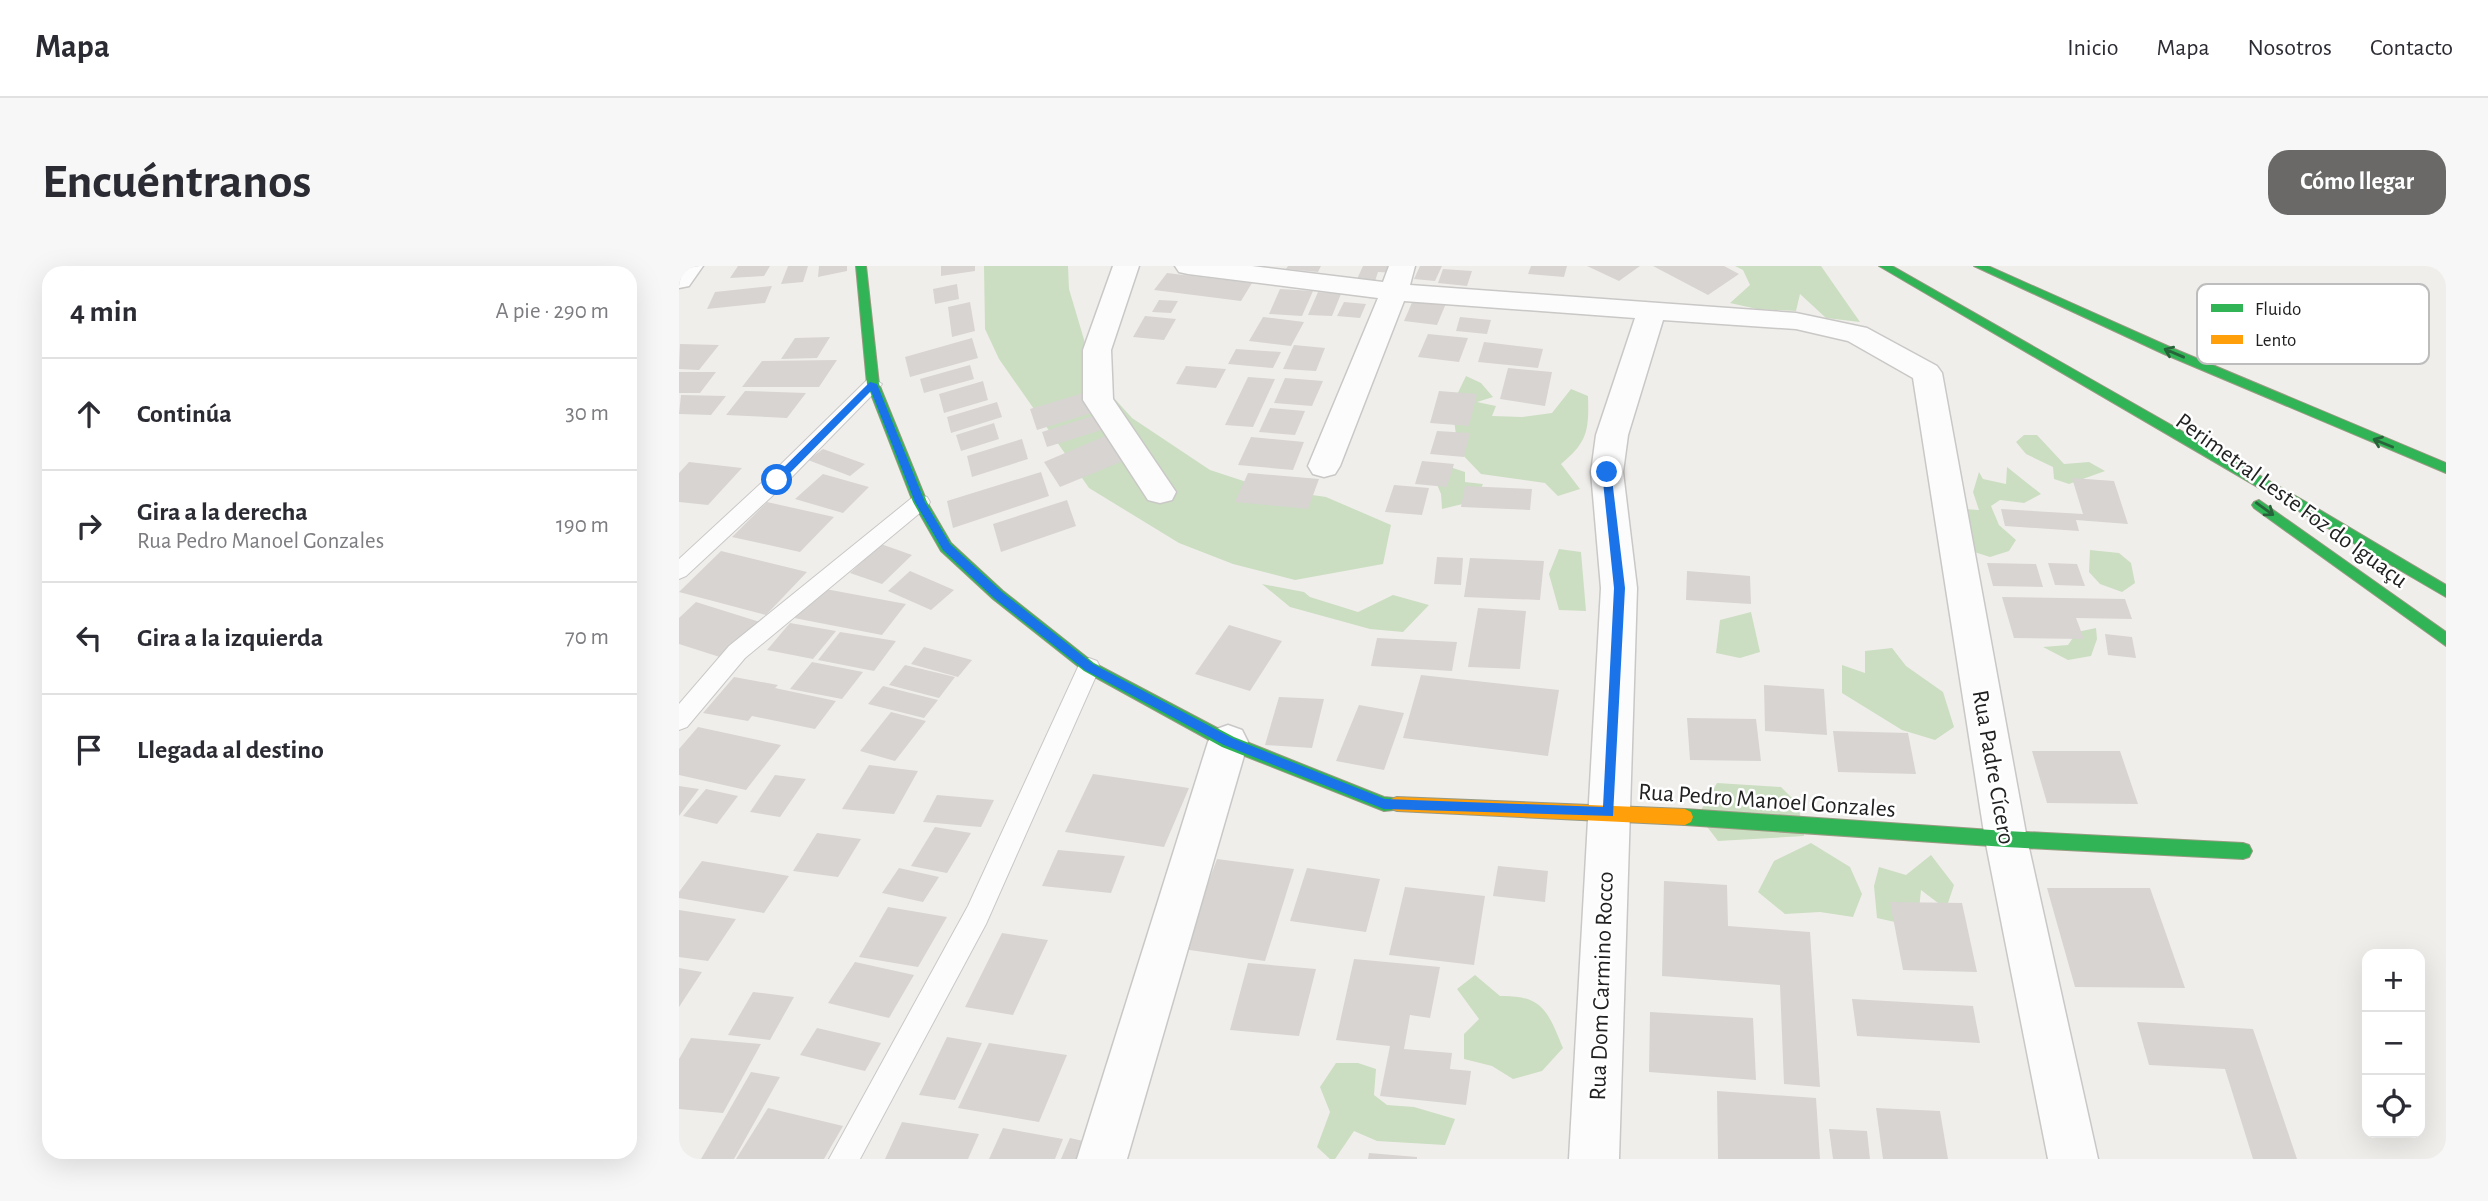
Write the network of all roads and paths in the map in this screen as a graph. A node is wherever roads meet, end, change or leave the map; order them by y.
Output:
1 (690, 266) edge
2 (861, 266) edge
3 (1126, 266) edge
4 (1191, 266) edge
5 (1884, 266) edge
6 (1979, 266) edge
7 (1398, 279) edge
8 (679, 280) edge
9 (1651, 312) junction
10 (2197, 363) edge
11 (2199, 364) edge
12 (873, 384) junction
13 (2111, 396) junction
14 (1324, 466) dead end
15 (2446, 468) edge
16 (2221, 477) dead end
17 (1160, 492) dead end
18 (2243, 493) dead end
19 (920, 502) junction
20 (679, 571) edge
21 (2446, 592) edge
22 (2446, 640) edge
23 (1089, 667) junction
24 (679, 720) edge
25 (1228, 742) junction
26 (1609, 812) junction
27 (2006, 839) junction
28 (2243, 852) dead end
29 (844, 1159) edge
30 (1102, 1159) edge
31 (1594, 1159) edge
32 (2073, 1159) edge

1 - 8 street
2 - 12 main road, Rua Pedro Manoel Gonzales
3 - 17 street
4 - 7 street
5 - 13 main road, Perimetral Leste Foz do Iguaçu
10 -> 6 main road
7 - 9 street
7 - 14 street
9 - 26 street, Rua Dom Carmino Rocco
9 - 27 street, Rua Padre Cícero
15 -> 11 main road
12 - 19 main road, Rua Pedro Manoel Gonzales
12 - 20 lane
13 - 16 main road, Perimetral Leste Foz do Iguaçu
13 - 21 main road, Perimetral Leste Foz do Iguaçu
18 -> 22 main road, Perimetral Leste Foz do Iguaçu
19 - 23 main road, Rua Pedro Manoel Gonzales
19 - 24 lane
23 - 25 main road, Rua Pedro Manoel Gonzales
23 - 29 lane
25 - 26 main road, Rua Pedro Manoel Gonzales
25 - 30 street
26 - 27 main road, Rua Pedro Manoel Gonzales
26 - 31 street, Rua Dom Carmino Rocco
27 - 28 main road, Rua Pedro Manoel Gonzales
27 - 32 street, Rua Padre Cícero

